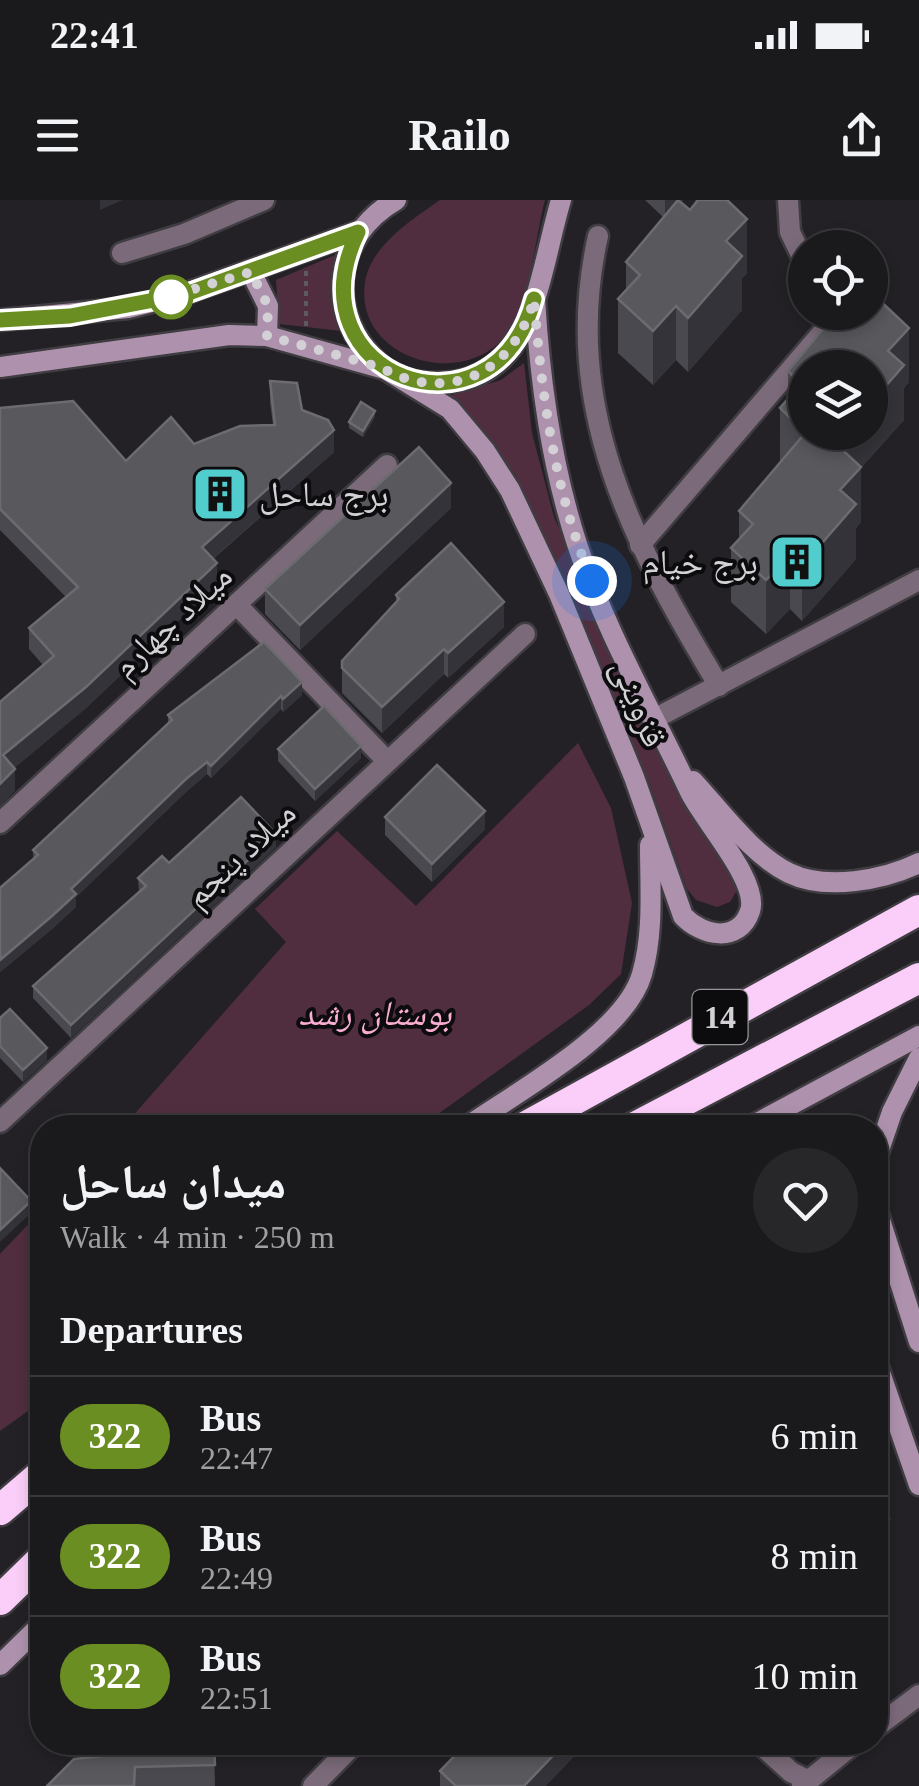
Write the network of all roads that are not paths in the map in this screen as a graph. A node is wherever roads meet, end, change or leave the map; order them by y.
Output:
1 (264, 200) edge
2 (396, 200) edge
3 (561, 200) edge
4 (788, 200) edge
5 (790, 230) edge
6 (358, 232) junction
7 (598, 236) dead end
8 (122, 253) dead end
9 (251, 272) junction
10 (534, 299) junction
11 (3, 317) edge
12 (825, 330) edge
13 (267, 336) junction
14 (0, 367) edge
15 (385, 369) junction
16 (386, 465) dead end
17 (640, 545) junction
18 (919, 580) edge
19 (237, 605) junction
20 (525, 634) dead end
21 (719, 686) junction
22 (652, 720) junction
23 (387, 761) junction
24 (676, 762) junction
25 (0, 823) edge
26 (650, 833) junction
27 (919, 862) edge
28 (919, 910) edge
29 (919, 978) edge
30 (919, 1036) edge
31 (919, 1058) edge
32 (484, 1115) edge
33 (547, 1115) edge
34 (658, 1115) edge
35 (772, 1115) edge
36 (0, 1122) edge
37 (888, 1124) edge
38 (888, 1245) edge
39 (919, 1342) edge
40 (888, 1396) edge
41 (30, 1484) edge
42 (919, 1485) edge
43 (0, 1510) edge
44 (30, 1571) edge
45 (0, 1600) edge
46 (30, 1636) edge
47 (0, 1665) edge
48 (919, 1694) edge
49 (888, 1718) edge
50 (343, 1755) edge
51 (772, 1755) edge
52 (840, 1755) edge
53 (805, 1783) edge
54 (313, 1786) edge

1 - 8 street
2 - 6 street
3 - 10 street
4 - 5 street
6 - 9 street
6 - 15 street
7 - 17 street
9 - 11 street
9 - 13 street
10 - 15 street
10 - 22 street, قزوینی
12 - 17 street
13 - 14 street
13 - 15 street
15 - 26 street, قزوینی
16 - 19 street, میلاد چهارم
17 - 21 street
18 - 21 street
19 - 23 street
19 - 25 street, میلاد چهارم
20 - 23 street, میلاد پنجم
21 - 22 street
22 - 24 street, قزوینی
23 - 36 street, میلاد پنجم
24 - 26 street
24 - 27 street
26 - 32 street
28 - 33 highway, 14
29 - 34 highway, 14
30 - 35 street
31 - 37 street
38 - 39 street
40 - 42 street
41 - 43 highway
44 - 45 highway
46 - 47 street
48 - 49 street
50 - 54 street
51 - 53 street
52 - 53 street

